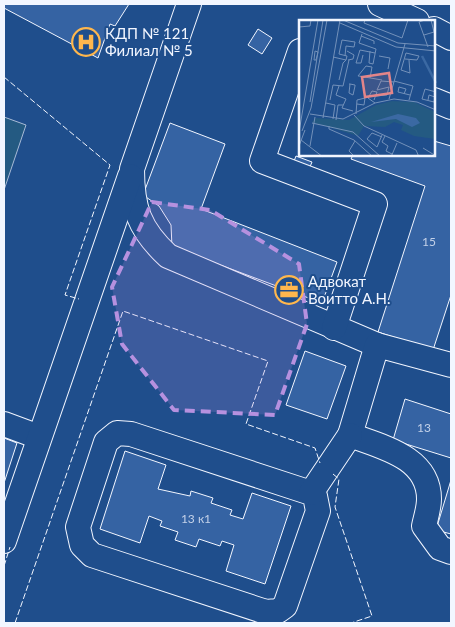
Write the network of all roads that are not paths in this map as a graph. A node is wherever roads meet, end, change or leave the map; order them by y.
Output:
1 (189, 4) edge
2 (380, 4) edge
3 (414, 20) edge
4 (435, 30) edge
5 (451, 38) edge
6 (299, 53) edge
7 (435, 100) edge
8 (451, 107) edge
9 (132, 169) junction
10 (334, 328) junction
11 (377, 345) junction
12 (451, 365) edge
13 (4, 424) edge
14 (350, 435) junction
15 (40, 436) junction
16 (311, 493) junction
17 (4, 541) edge
18 (451, 552) edge

1 - 9 street
2 - 3 street
4 - 5 street
6 - 10 street
7 - 8 street
9 - 10 street
9 - 15 street
10 - 11 street
11 - 12 street
11 - 14 street
13 - 15 street
14 - 16 street
14 - 18 street
15 - 17 street
16 - 16 street

